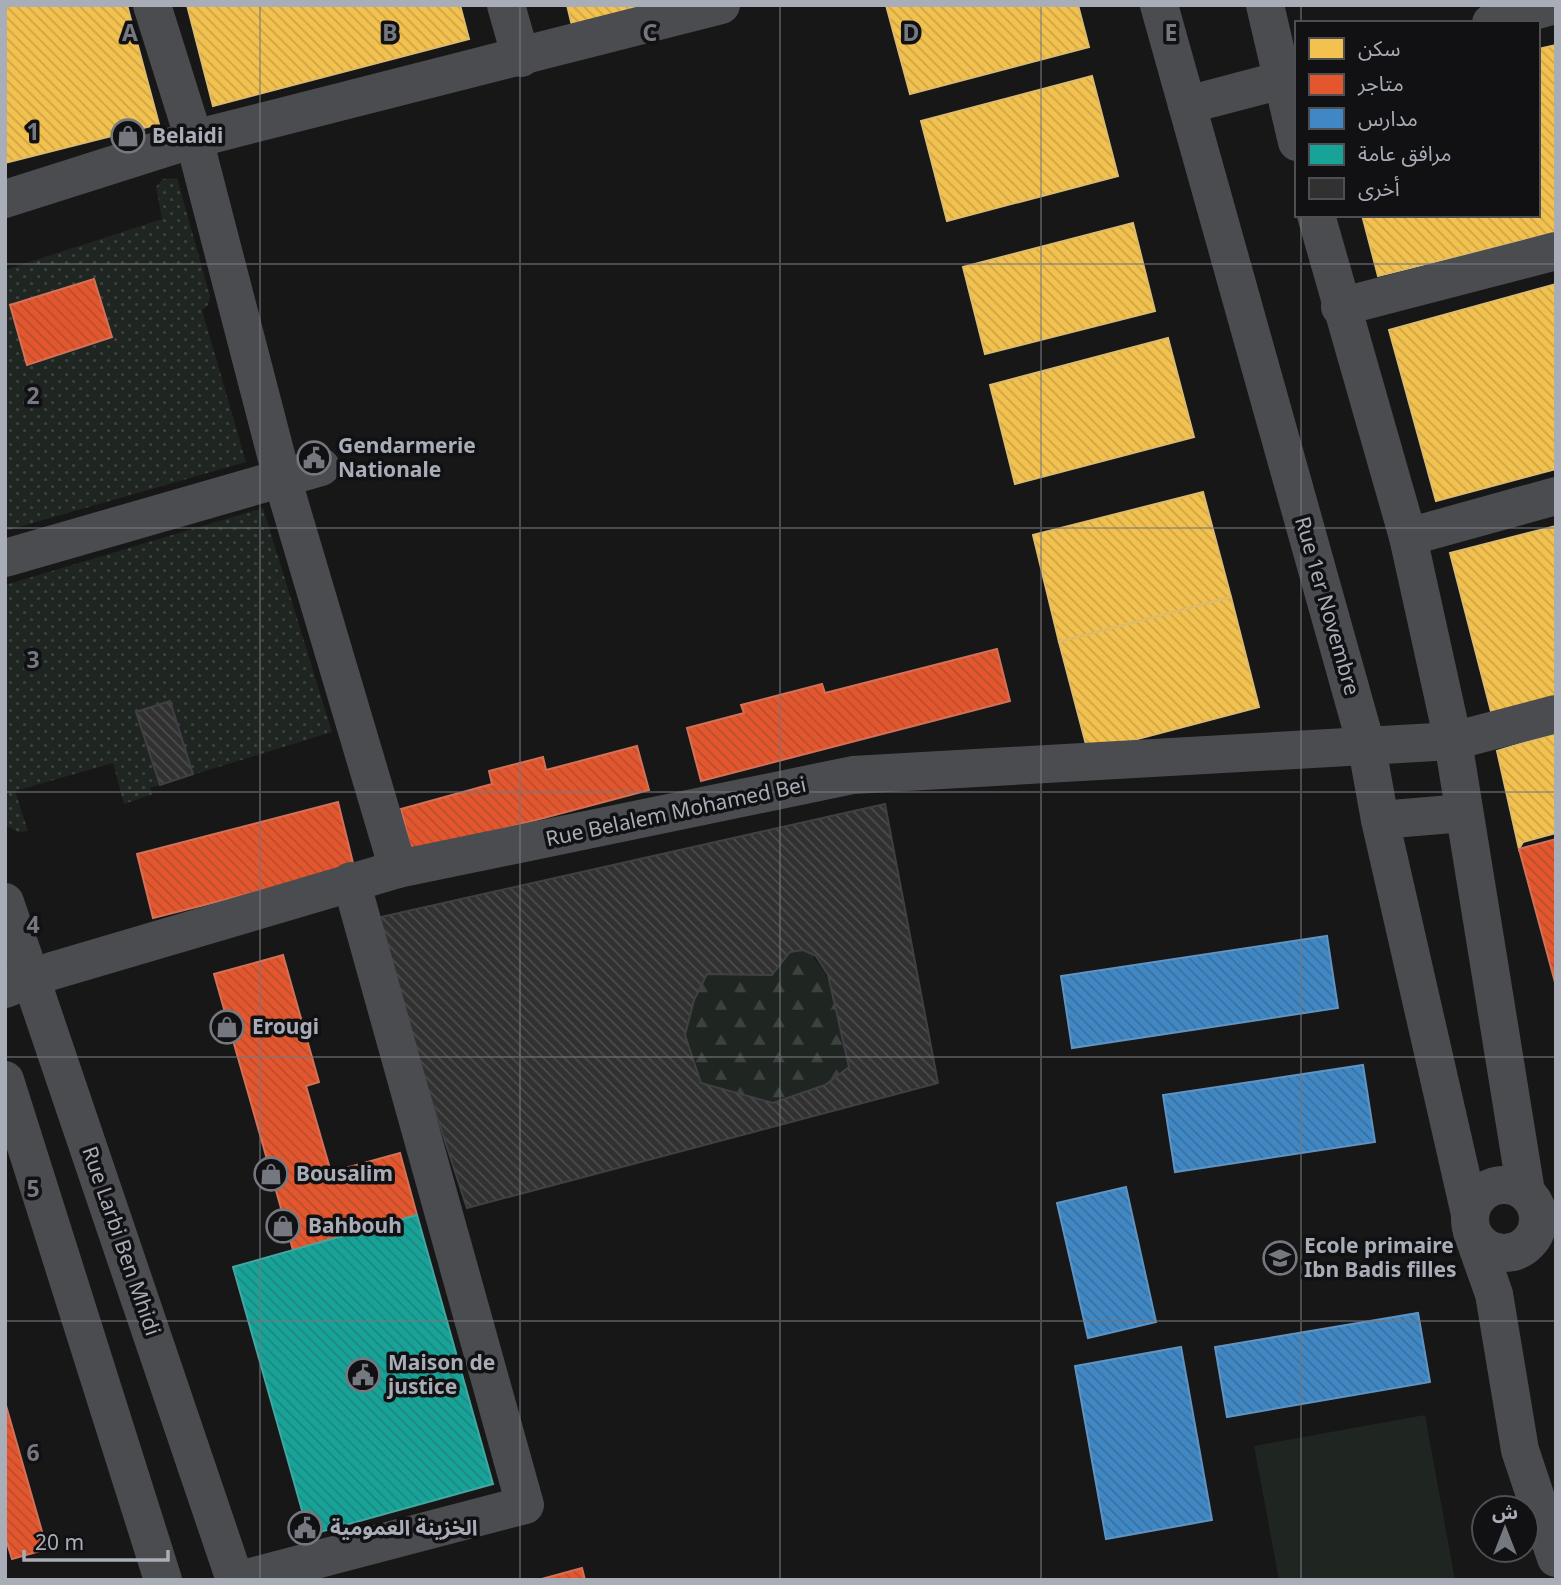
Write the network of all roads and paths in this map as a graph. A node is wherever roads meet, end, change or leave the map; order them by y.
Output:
1 (152, 5) edge
2 (506, 5) edge
3 (721, 5) edge
4 (1159, 5) edge
5 (1265, 5) edge
6 (1555, 5) edge
7 (1498, 21) edge
8 (521, 58) junction
9 (1289, 78) edge
10 (1187, 105) junction
11 (1295, 126) edge
12 (194, 139) junction
13 (5, 198) edge
14 (1317, 217) edge
15 (1556, 251) edge
16 (1340, 307) junction
17 (321, 467) dead end
18 (282, 478) junction
19 (1556, 496) edge
20 (1408, 537) junction
21 (5, 558) edge
22 (1556, 714) edge
23 (1453, 741) junction
24 (1367, 748) junction
25 (1464, 813) junction
26 (1380, 820) junction
27 (398, 869) junction
28 (351, 881) junction
29 (5, 902) edge
30 (19, 983) edge
31 (5, 1080) edge
32 (1537, 1210) edge
33 (1471, 1223) junction
34 (1494, 1294) junction
35 (1556, 1558) edge
36 (163, 1580) edge
37 (237, 1580) edge

1 - 12 street
2 - 8 street
3 - 8 street
4 - 10 street, Rue 1er Novembre
5 - 9 street
6 - 7 street
8 - 12 street
9 - 10 street
9 - 11 street
10 - 24 street, Rue 1er Novembre
12 - 13 street
12 - 18 street
14 - 16 street
15 - 16 street
16 - 20 street
17 - 18 street
18 - 21 street
18 - 27 street
19 - 20 street
20 - 23 street
22 - 23 street, Rue Belalem Mohamed Bei
23 - 24 street, Rue Belalem Mohamed Bei
23 - 25 street
24 - 26 street, Rue 1er Novembre
24 - 27 street, Rue Belalem Mohamed Bei
25 - 26 street
25 - 32 street
26 - 33 street, Rue 1er Novembre
27 - 28 street, Rue Belalem Mohamed Bei
28 - 30 street, Rue Belalem Mohamed Bei
28 - 37 street
29 - 30 street, Rue Larbi Ben Mhidi
30 - 37 street, Rue Larbi Ben Mhidi
31 - 36 street
32 - 33 street
32 - 33 street
32 - 34 street
33 - 34 street, Rue 1er Novembre
34 - 35 street

